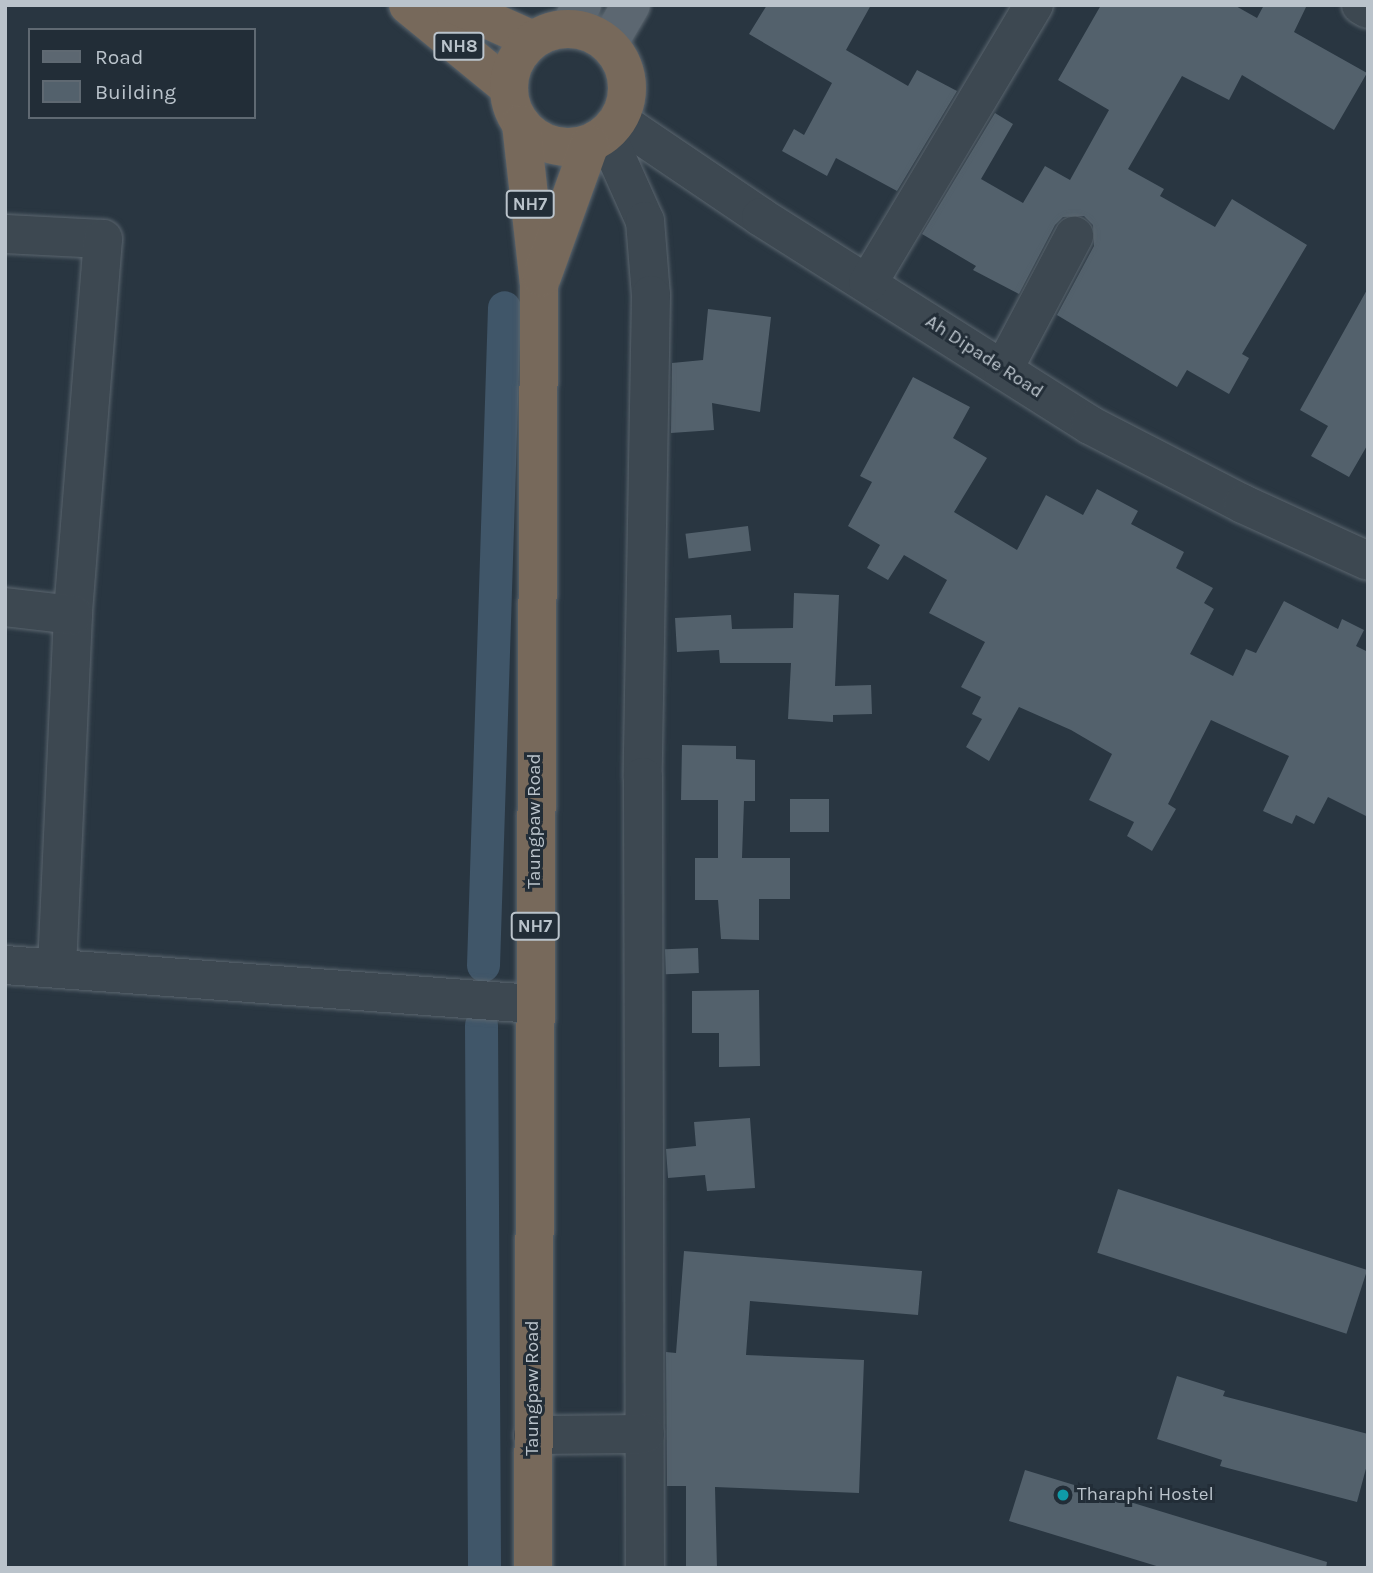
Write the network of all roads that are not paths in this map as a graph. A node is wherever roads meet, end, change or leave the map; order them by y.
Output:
1 (408, 5) edge
2 (455, 5) edge
3 (631, 5) edge
4 (1034, 5) edge
5 (1361, 5) edge
6 (1368, 9) edge
7 (561, 25) edge
8 (608, 44) junction
9 (509, 88) junction
10 (521, 124) junction
11 (605, 133) junction
12 (5, 234) edge
13 (1074, 236) dead end
14 (868, 283) junction
15 (539, 285) junction
16 (1003, 370) junction
17 (1368, 561) edge
18 (5, 607) edge
19 (73, 615) junction
20 (5, 965) edge
21 (57, 968) junction
22 (534, 1004) junction
23 (645, 1434) junction
24 (533, 1435) junction
25 (533, 1568) edge
26 (645, 1568) edge

1 - 9 highway, NH8
2 - 7 highway, NH8
3 - 8 main road
4 - 14 street
5 - 6 street
7 - 8 highway
7 - 9 highway
8 - 11 highway
9 - 10 highway
10 - 11 highway
10 - 15 highway, Taungpaw Road / NH7
11 - 14 street, Ah Dipade Road
11 - 15 highway, Taungpaw Road / NH7
11 - 23 street
12 - 19 street
13 - 16 street
14 - 16 street, Ah Dipade Road
15 - 22 highway, Taungpaw Road / NH7
16 - 17 street, Ah Dipade Road
18 - 19 street
19 - 21 street
20 - 21 street
21 - 22 street
22 - 24 highway, Taungpaw Road / NH7
23 - 24 street
23 - 26 street
24 - 25 highway, Taungpaw Road / NH7

